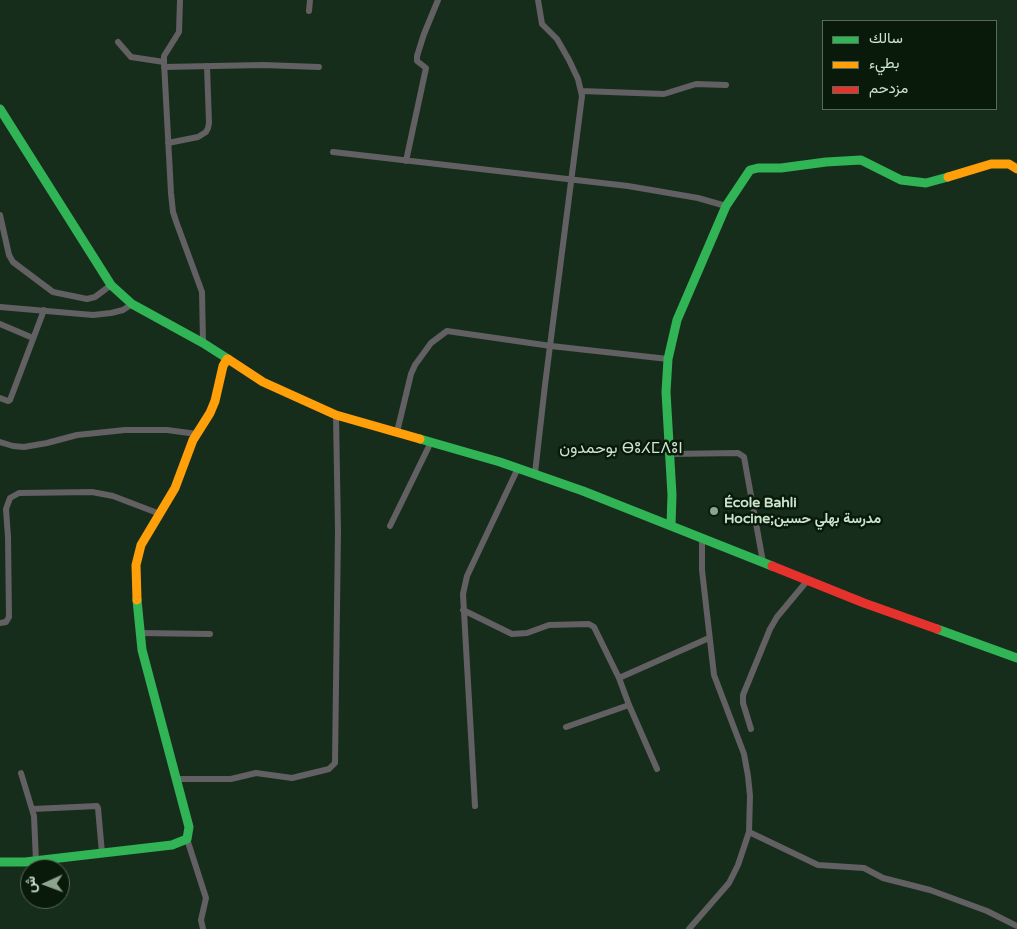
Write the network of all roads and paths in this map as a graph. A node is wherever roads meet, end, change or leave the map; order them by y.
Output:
1 (180, 0) edge
2 (310, 0) edge
3 (438, 0) edge
4 (538, 0) edge
5 (309, 11) dead end
6 (118, 42) dead end
7 (164, 64) junction
8 (207, 66) junction
9 (319, 66) dead end
10 (726, 85) dead end
11 (582, 91) junction
12 (0, 110) edge
13 (168, 143) junction
14 (333, 152) dead end
15 (406, 161) junction
16 (1017, 169) edge
17 (571, 179) junction
18 (726, 206) junction
19 (0, 215) edge
20 (111, 285) junction
21 (132, 304) junction
22 (0, 307) edge
23 (44, 310) junction
24 (0, 324) edge
25 (33, 338) junction
26 (203, 343) junction
27 (551, 346) junction
28 (227, 359) junction
29 (668, 359) junction
30 (0, 398) edge
31 (336, 415) junction
32 (397, 432) junction
33 (197, 434) junction
34 (0, 442) edge
35 (431, 442) junction
36 (670, 454) junction
37 (518, 468) junction
38 (536, 473) junction
39 (160, 514) junction
40 (671, 525) junction
41 (390, 526) dead end
42 (702, 538) junction
43 (763, 562) junction
44 (807, 580) junction
45 (463, 610) junction
46 (0, 623) edge
47 (139, 633) junction
48 (210, 634) dead end
49 (709, 638) junction
50 (1017, 658) edge
51 (619, 678) junction
52 (629, 705) junction
53 (566, 727) dead end
54 (751, 729) dead end
55 (658, 769) dead end
56 (21, 772) dead end
57 (178, 779) junction
58 (475, 806) dead end
59 (33, 809) junction
60 (748, 832) junction
61 (187, 838) junction
62 (102, 854) junction
63 (36, 859) edge
64 (55, 859) edge
65 (20, 861) edge
66 (0, 862) edge
67 (1017, 926) edge
68 (203, 929) edge
69 (689, 929) edge

1 - 7 street
2 - 5 street
3 - 15 street
4 - 11 street
6 - 7 street
7 - 8 street
7 - 13 street
8 - 9 street
8 - 13 street
10 - 11 street
11 - 17 street
12 - 20 street
13 - 26 street
14 - 15 street
15 - 17 street
16 - 18 street
17 - 18 street
17 - 27 street
18 - 29 street
19 - 20 street
20 - 21 street
21 - 23 street
21 - 26 street
22 - 23 street
23 - 25 street
24 - 25 street
25 - 30 street
26 - 28 street
27 - 29 street
27 - 32 street
27 - 38 street
28 - 31 street
28 - 33 street
29 - 36 street
31 - 32 street
31 - 57 street
32 - 35 street
33 - 34 street
33 - 39 street
35 - 37 street
35 - 41 street
36 - 40 street
36 - 43 street
37 - 38 street
37 - 45 street
38 - 40 street
39 - 46 street
39 - 47 street
40 - 42 street
42 - 43 street
42 - 49 street
43 - 44 street
44 - 50 street
44 - 54 street
45 - 51 street
45 - 58 street
47 - 48 street
47 - 57 street
49 - 51 street
49 - 60 street
51 - 52 street
52 - 53 street
52 - 55 street
56 - 59 street
57 - 61 street
59 - 62 street
59 - 63 street
60 - 67 street
60 - 69 street
61 - 62 street
61 - 68 street
62 - 64 street
65 - 66 street

